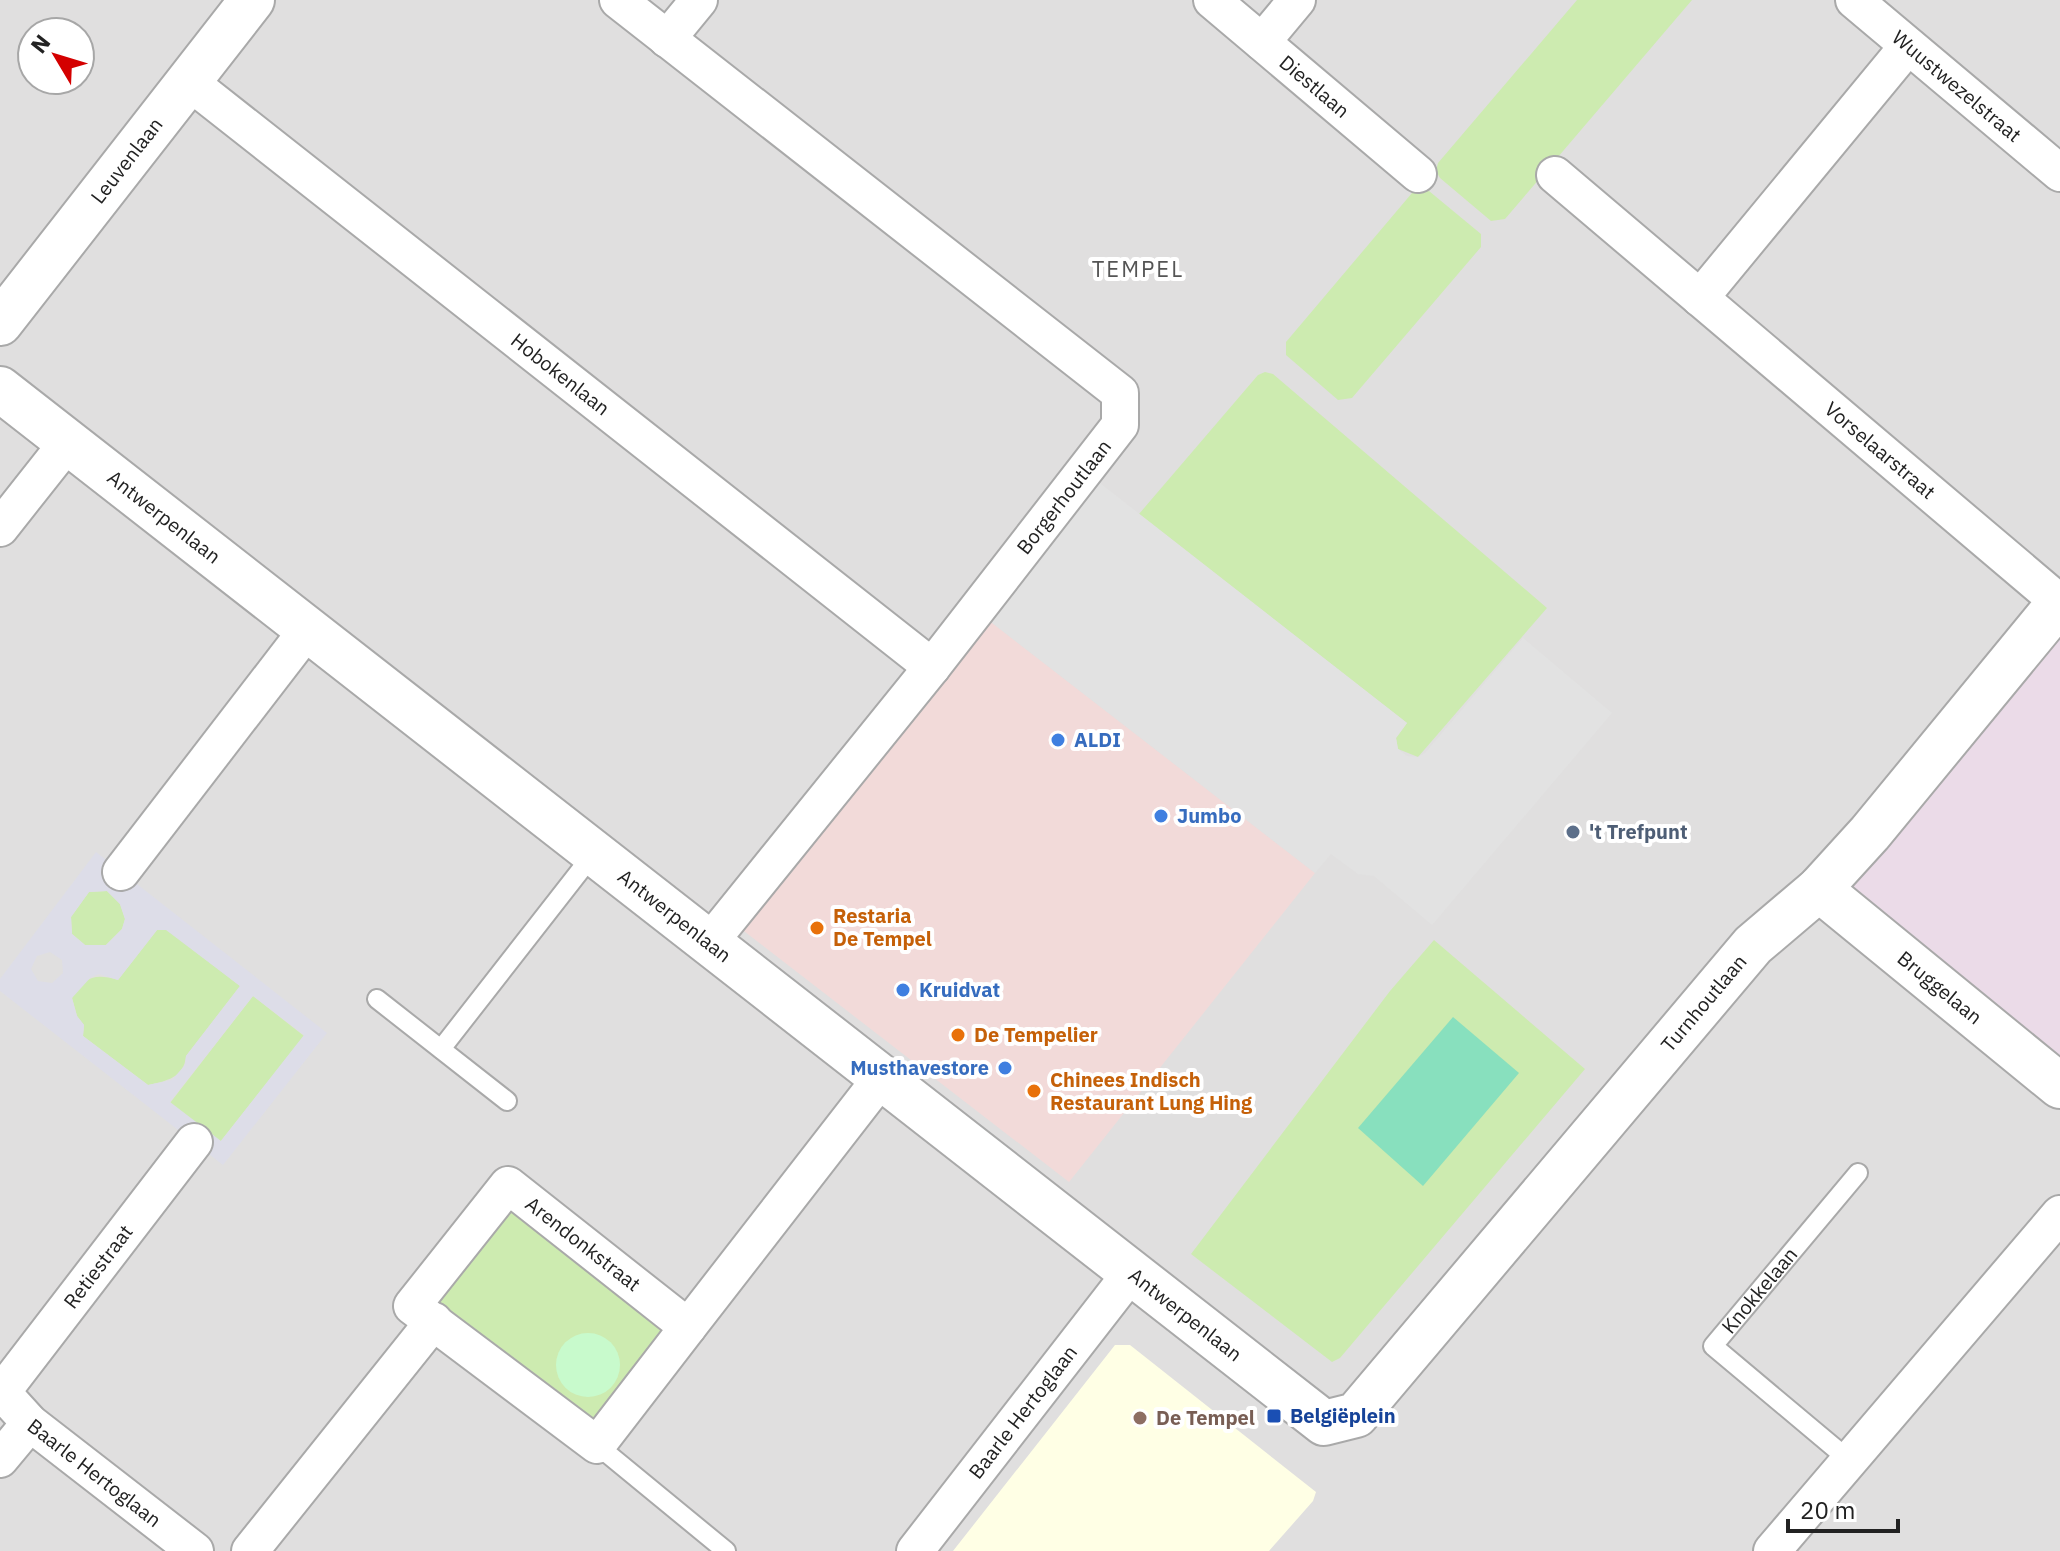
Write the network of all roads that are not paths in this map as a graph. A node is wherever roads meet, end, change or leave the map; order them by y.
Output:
1 (252, 0) edge
2 (618, 0) edge
3 (699, 0) edge
4 (1212, 0) edge
5 (1297, 0) edge
6 (1854, 0) edge
7 (667, 39) junction
8 (1262, 42) junction
9 (1908, 46) junction
10 (188, 81) junction
11 (2060, 173) edge
12 (1418, 174) dead end
13 (1555, 175) dead end
14 (1700, 298) junction
15 (0, 323) edge
16 (0, 389) edge
17 (68, 442) junction
18 (0, 528) edge
19 (2060, 602) edge
20 (308, 629) junction
21 (932, 667) junction
22 (594, 853) junction
23 (121, 872) dead end
24 (1819, 889) junction
25 (709, 943) junction
26 (377, 999) dead end
27 (441, 1049) junction
28 (882, 1077) junction
29 (2060, 1086) edge
30 (507, 1101) dead end
31 (194, 1142) dead end
32 (1858, 1173) dead end
33 (2060, 1214) edge
34 (1131, 1273) junction
35 (434, 1321) junction
36 (688, 1327) junction
37 (1, 1391) edge
38 (1356, 1415) joint
39 (30, 1423) junction
40 (597, 1445) junction
41 (0, 1459) edge
42 (1849, 1460) junction
43 (195, 1551) edge
44 (250, 1551) edge
45 (726, 1551) edge
46 (915, 1551) edge
47 (1772, 1551) edge

1 - 10 street, Leuvenlaan
2 - 7 street, Borgerhoutlaan
3 - 7 street
4 - 8 street, Diestlaan
5 - 8 street
6 - 9 street, Wuustwezelstraat
7 - 21 street, Borgerhoutlaan
8 - 12 street, Diestlaan
9 - 11 street, Wuustwezelstraat
9 - 14 street
10 - 15 street, Leuvenlaan
10 - 21 street, Hobokenlaan
13 - 14 street, Vorselaarstraat
14 - 19 street, Vorselaarstraat
16 - 17 street, Antwerpenlaan
17 - 18 street
17 - 20 street, Antwerpenlaan
19 - 24 street, Turnhoutlaan
20 - 22 street, Antwerpenlaan
20 - 23 street
21 - 25 street, Borgerhoutlaan
22 - 25 street, Antwerpenlaan
22 - 27 lane
24 - 29 street, Bruggelaan
24 - 38 street, Turnhoutlaan
25 - 28 street, Antwerpenlaan
26 - 27 lane
27 - 30 lane
28 - 34 street, Antwerpenlaan
28 - 36 street
31 - 37 street, Retiestraat
32 - 42 lane, Knokkelaan
33 - 42 street
34 - 38 street, Antwerpenlaan
34 - 46 street, Baarle Hertoglaan
35 - 36 street, Arendonkstraat
35 - 40 street, Arendonkstraat
35 - 44 street
36 - 40 street
37 - 39 street, Baarle Hertoglaan
39 - 41 street
39 - 43 street, Baarle Hertoglaan
40 - 45 lane
42 - 47 street

